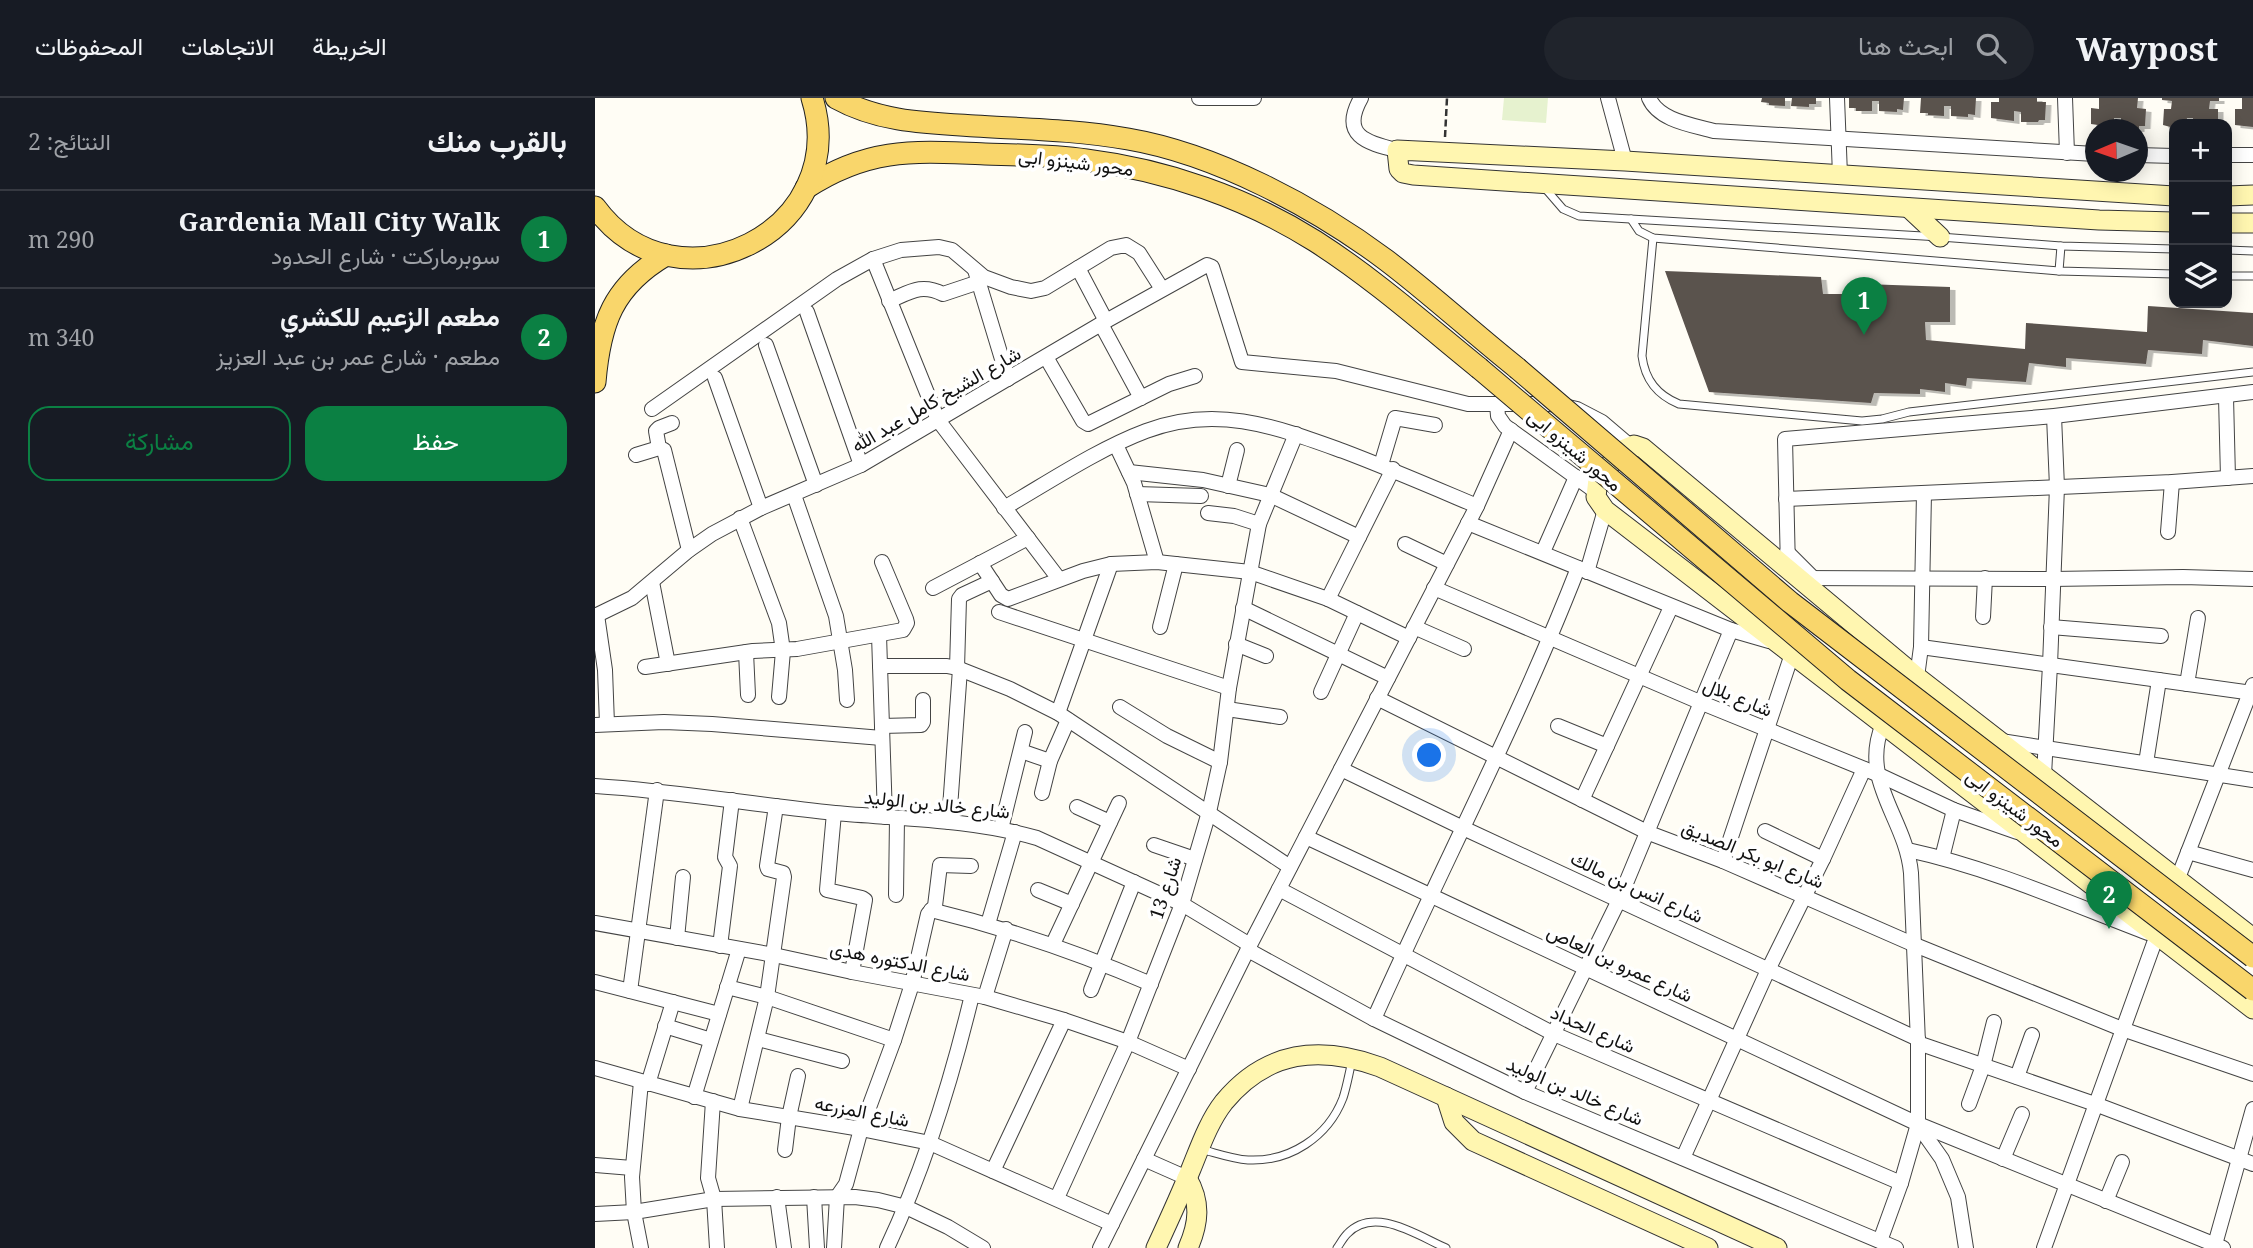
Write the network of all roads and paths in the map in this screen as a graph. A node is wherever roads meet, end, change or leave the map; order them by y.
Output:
1 (813, 98) edge
2 (836, 98) edge
3 (1199, 98) edge
4 (1255, 98) edge
5 (1360, 98) edge
6 (1447, 98) edge
7 (1608, 98) edge
8 (1649, 98) edge
9 (1837, 98) edge
10 (2066, 98) edge
11 (1838, 139) junction
12 (1397, 150) junction
13 (1444, 151) junction
14 (2067, 153) junction
15 (2085, 154) edge
16 (2148, 155) edge
17 (2232, 155) edge
18 (2253, 155) edge
19 (2169, 156) edge
20 (1625, 161) junction
21 (1840, 175) junction
22 (1542, 184) junction
23 (806, 188) junction
24 (2253, 195) edge
25 (2169, 196) edge
26 (2232, 196) edge
27 (595, 207) edge
28 (1909, 208) junction
29 (1631, 219) junction
30 (2169, 222) edge
31 (2232, 223) edge
32 (2253, 223) edge
33 (1940, 237) junction
34 (1653, 239) junction
35 (2061, 246) junction
36 (2169, 249) edge
37 (2232, 250) edge
38 (2253, 251) edge
39 (666, 255) junction
40 (873, 259) junction
41 (1078, 268) junction
42 (2059, 271) junction
43 (2169, 274) edge
44 (977, 276) junction
45 (2232, 276) edge
46 (2253, 276) edge
47 (1162, 289) junction
48 (890, 300) junction
49 (807, 312) dead end
50 (1103, 323) junction
51 (766, 345) dead end
52 (1046, 357) junction
53 (2253, 372) edge
54 (1195, 376) dead end
55 (715, 378) dead end
56 (1009, 379) junction
57 (595, 382) edge
58 (2253, 392) edge
59 (2226, 397) junction
60 (1141, 398) junction
61 (1497, 404) junction
62 (652, 409) dead end
63 (2054, 416) junction
64 (938, 420) junction
65 (672, 423) dead end
66 (1435, 425) dead end
67 (1511, 430) junction
68 (1296, 434) junction
69 (1116, 444) junction
70 (1629, 445) junction
71 (659, 448) junction
72 (1237, 450) dead end
73 (636, 455) dead end
74 (861, 465) junction
75 (1387, 467) junction
76 (1129, 472) junction
77 (2253, 476) edge
78 (1576, 477) junction
79 (2228, 478) junction
80 (2172, 482) junction
81 (817, 485) junction
82 (1228, 486) junction
83 (2057, 487) junction
84 (1595, 491) junction
85 (1924, 493) junction
86 (795, 495) junction
87 (1137, 495) junction
88 (1270, 495) junction
89 (1201, 496) dead end
90 (1786, 499) junction
91 (1477, 506) junction
92 (761, 508) junction
93 (1004, 508) junction
94 (1605, 510) junction
95 (1208, 513) dead end
96 (740, 518) junction
97 (1468, 523) junction
98 (1259, 524) junction
99 (2168, 532) dead end
100 (1359, 537) junction
101 (1028, 538) junction
102 (1405, 544) dead end
103 (689, 551) junction
104 (1543, 552) junction
105 (882, 562) dead end
106 (1157, 562) junction
107 (980, 563) junction
108 (1111, 564) junction
109 (1176, 564) junction
110 (1447, 564) junction
111 (1796, 569) junction
112 (1583, 570) junction
113 (1250, 572) junction
114 (1922, 577) junction
115 (1985, 578) junction
116 (1059, 579) junction
117 (2052, 579) junction
118 (2253, 579) edge
119 (992, 581) junction
120 (652, 582) junction
121 (933, 588) dead end
122 (1434, 588) junction
123 (1328, 599) junction
124 (1671, 607) junction
125 (1243, 608) junction
126 (999, 612) dead end
127 (1357, 613) junction
128 (596, 616) edge
129 (1983, 617) dead end
130 (2198, 618) dead end
131 (1160, 627) dead end
132 (2051, 627) junction
133 (1731, 630) junction
134 (1412, 632) junction
135 (879, 635) junction
136 (2161, 636) dead end
137 (1551, 638) junction
138 (1084, 640) junction
139 (841, 642) junction
140 (1236, 644) junction
141 (1921, 647) junction
142 (1464, 649) dead end
143 (1785, 649) junction
144 (783, 651) junction
145 (745, 652) junction
146 (1338, 654) junction
147 (1266, 656) dead end
148 (668, 664) junction
149 (2050, 665) junction
150 (880, 666) junction
151 (645, 667) dead end
152 (959, 668) junction
153 (1639, 676) junction
154 (1917, 677) junction
155 (1388, 678) junction
156 (2159, 680) junction
157 (2187, 684) junction
158 (1229, 688) junction
159 (2252, 690) edge
160 (1321, 692) dead end
161 (748, 695) dead end
162 (779, 697) dead end
163 (1377, 698) junction
164 (847, 700) dead end
165 (923, 700) dead end
166 (1702, 704) junction
167 (1120, 707) dead end
168 (1227, 709) junction
169 (1063, 717) junction
170 (1280, 717) dead end
171 (1883, 724) junction
172 (601, 725) edge
173 (1558, 726) dead end
174 (1767, 730) junction
175 (882, 732) junction
176 (1025, 732) dead end
177 (1999, 740) junction
178 (1607, 746) junction
179 (2046, 747) junction
180 (1021, 751) junction
181 (1496, 757) junction
182 (1050, 761) junction
183 (1220, 762) junction
184 (2146, 763) junction
185 (1341, 769) junction
186 (1870, 772) junction
187 (2217, 774) junction
188 (2044, 775) junction
189 (2253, 780) edge
190 (595, 786) edge
191 (656, 790) junction
192 (1042, 793) dead end
193 (732, 800) junction
194 (1583, 800) junction
195 (1119, 803) dead end
196 (776, 806) junction
197 (1077, 807) dead end
198 (1954, 810) junction
199 (1209, 812) junction
200 (834, 813) junction
201 (891, 817) junction
202 (949, 822) junction
203 (1110, 822) junction
204 (1463, 828) junction
205 (1008, 831) junction
206 (1765, 831) dead end
207 (1649, 833) junction
208 (1306, 837) junction
209 (2030, 837) junction
210 (1154, 845) dead end
211 (1908, 850) junction
212 (2188, 852) junction
213 (1942, 858) junction
214 (1195, 859) junction
215 (1823, 859) junction
216 (1723, 861) junction
217 (1092, 862) junction
218 (971, 866) dead end
219 (1290, 867) junction
220 (2253, 870) edge
221 (683, 877) dead end
222 (2178, 878) junction
223 (1134, 882) junction
224 (1279, 889) junction
225 (1038, 890) dead end
226 (1430, 894) junction
227 (896, 895) dead end
228 (1805, 895) junction
229 (1619, 900) junction
230 (1072, 904) junction
231 (1182, 904) junction
232 (931, 910) junction
233 (595, 923) edge
234 (988, 924) junction
235 (1006, 929) junction
236 (638, 931) junction
237 (2157, 936) junction
238 (677, 938) junction
239 (2253, 938) edge
240 (1053, 944) junction
241 (720, 946) junction
242 (1915, 946) junction
243 (1249, 947) junction
244 (739, 949) junction
245 (1403, 954) junction
246 (774, 955) junction
247 (2253, 957) edge
248 (1102, 962) junction
249 (1586, 969) junction
250 (1768, 970) junction
251 (852, 972) junction
252 (595, 982) edge
253 (912, 984) junction
254 (1151, 984) junction
255 (727, 987) junction
256 (1091, 990) dead end
257 (2253, 990) edge
258 (630, 991) junction
259 (979, 996) junction
260 (767, 997) junction
261 (673, 1002) junction
262 (2253, 1009) edge
263 (719, 1014) junction
264 (1374, 1019) junction
265 (1064, 1020) junction
266 (1994, 1022) dead end
267 (666, 1026) junction
268 (2122, 1029) junction
269 (1554, 1034) junction
270 (2032, 1035) dead end
271 (711, 1040) junction
272 (758, 1040) junction
273 (894, 1040) junction
274 (1736, 1040) junction
275 (1918, 1041) junction
276 (1128, 1042) junction
277 (1353, 1057) junction
278 (842, 1061) dead end
279 (1983, 1066) junction
280 (595, 1068) edge
281 (1189, 1069) junction
282 (2253, 1074) edge
283 (798, 1076) dead end
284 (2017, 1077) junction
285 (644, 1083) junction
286 (1525, 1092) junction
287 (694, 1097) junction
288 (1445, 1097) junction
289 (713, 1101) junction
290 (1709, 1101) junction
291 (1969, 1104) dead end
292 (2095, 1104) junction
293 (740, 1109) junction
294 (2253, 1109) edge
295 (2022, 1114) dead end
296 (789, 1117) junction
297 (1918, 1124) junction
298 (861, 1129) junction
299 (930, 1143) junction
300 (1200, 1149) junction
301 (785, 1150) dead end
302 (1683, 1158) junction
303 (1144, 1159) junction
304 (2003, 1159) junction
305 (2122, 1161) dead end
306 (2247, 1162) edge
307 (595, 1165) edge
308 (632, 1168) junction
309 (993, 1171) junction
310 (1187, 1178) junction
311 (1901, 1183) junction
312 (2066, 1185) junction
313 (777, 1197) junction
314 (814, 1197) junction
315 (837, 1197) junction
316 (1057, 1198) junction
317 (714, 1199) junction
318 (2106, 1201) junction
319 (906, 1207) junction
320 (634, 1212) junction
321 (595, 1214) edge
322 (1112, 1224) junction
323 (1880, 1241) junction
324 (2047, 1247) edge
325 (2217, 1247) edge
326 (641, 1248) edge
327 (717, 1248) edge
328 (784, 1248) edge
329 (817, 1248) edge
330 (834, 1248) edge
331 (887, 1248) edge
332 (983, 1248) edge
333 (1100, 1248) edge
334 (1156, 1248) edge
335 (1188, 1248) edge
336 (1337, 1248) edge
337 (1446, 1248) edge
338 (1708, 1248) edge
339 (1777, 1248) edge
340 (1896, 1248) edge
341 (1966, 1248) edge

1 - 23 main road
2 - 247 main road, محور شينزو ابى, bridge
3 - 4 street
5 - 12 street
6 - 13 path
7 - 20 street
8 - 11 street
9 - 11 street
10 - 14 street
11 - 14 street
11 - 21 street
12 - 13 street
12 - 22 street
13 - 20 street
14 - 15 street
16 - 19 street
17 - 18 street
20 - 21 street
21 - 25 street
22 - 28 street
22 - 29 lane
23 - 39 main road
23 - 257 main road, محور شينزو ابى, bridge
24 - 26 street
27 - 39 main road
28 - 30 street
28 - 33 street
29 - 33 lane
29 - 34 lane
31 - 32 street
33 - 35 lane
34 - 42 lane
34 - 53 lane
35 - 36 lane
35 - 42 lane
37 - 38 lane
39 - 57 main road
40 - 44 street
40 - 48 street
40 - 62 street
41 - 44 street
41 - 47 street
41 - 50 street
42 - 43 lane
44 - 48 street
44 - 56 street
45 - 46 lane
47 - 50 street, شارع الشيخ كامل عبد الله
47 - 61 street, شارع الشيخ كامل عبد الله
48 - 64 street
49 - 74 street
50 - 52 street, شارع الشيخ كامل عبد الله
50 - 60 street
51 - 81 street
52 - 56 street, شارع الشيخ كامل عبد الله
52 - 60 street
54 - 60 street
55 - 92 street
56 - 64 street, شارع الشيخ كامل عبد الله
58 - 59 street
59 - 63 street
59 - 79 street
61 - 67 street
61 - 70 street
63 - 83 street
63 - 90 street
64 - 74 street, شارع الشيخ كامل عبد الله
64 - 93 street
65 - 71 street
66 - 75 street
67 - 78 street
67 - 91 street
68 - 69 street
68 - 75 street
68 - 88 street, شارع 13
69 - 76 street
69 - 93 street
70 - 84 street
70 - 111 street
71 - 73 street
71 - 103 street
72 - 82 street
74 - 81 street, شارع الشيخ كامل عبد الله
75 - 91 street
75 - 100 street
76 - 82 street
76 - 87 street
77 - 79 street
78 - 84 street
78 - 104 street
79 - 80 street
80 - 83 street
80 - 99 street
81 - 86 street, شارع الشيخ كامل عبد الله
82 - 88 street
83 - 85 street
83 - 117 street
84 - 94 street
85 - 90 street
85 - 114 street
86 - 92 street, شارع الشيخ كامل عبد الله
86 - 139 street
87 - 89 street
87 - 106 street
88 - 98 street, شارع 13
88 - 100 street
90 - 111 street
91 - 97 street
92 - 96 street, شارع الشيخ كامل عبد الله
93 - 101 street
94 - 112 street
94 - 143 street
95 - 98 street
96 - 103 street, شارع الشيخ كامل عبد الله
96 - 144 street
97 - 104 street
97 - 110 street
98 - 113 street, شارع 13
100 - 123 street
101 - 107 street
101 - 116 street
102 - 110 street
103 - 120 street, شارع الشيخ كامل عبد الله
104 - 112 street
105 - 135 street
106 - 108 street
106 - 109 street
107 - 119 street
107 - 121 street
108 - 116 street
108 - 138 street
109 - 113 street
109 - 131 street
110 - 122 street
111 - 114 street
111 - 154 street
112 - 124 street
112 - 137 street
113 - 123 street
113 - 125 street, شارع 13
114 - 115 street
114 - 141 street
115 - 117 street
115 - 129 street
116 - 119 street
117 - 118 street
117 - 132 street
119 - 152 street
120 - 128 street, شارع الشيخ كامل عبد الله
120 - 148 street
122 - 134 street
122 - 137 street, شارع بلال
123 - 127 street
124 - 133 street
124 - 153 street
125 - 140 street, شارع 13
125 - 146 street
126 - 138 street
127 - 134 street
127 - 146 street
128 - 172 street
130 - 157 street
132 - 136 street
132 - 149 street
133 - 143 street
133 - 166 street
134 - 142 street
134 - 155 street
135 - 139 street
135 - 150 street
137 - 153 street, شارع بلال
137 - 181 street
138 - 158 street
138 - 169 street
139 - 144 street
139 - 164 street
140 - 147 street
140 - 158 street, شارع 13
141 - 149 street
141 - 154 street
143 - 171 street
143 - 174 street
144 - 145 street
144 - 162 street
145 - 148 street
145 - 161 street
146 - 155 street
146 - 160 street
148 - 151 street
149 - 156 street
149 - 179 street
150 - 152 street
150 - 175 street
152 - 169 street
152 - 202 street
153 - 166 street, شارع بلال
153 - 178 street
154 - 177 street
155 - 163 street
156 - 157 street
156 - 184 street
157 - 159 street
158 - 168 street, شارع 13
159 - 187 street
163 - 181 street, شارع ابو بكر الصديق
163 - 185 street
165 - 175 street
166 - 174 street, شارع بلال
166 - 207 street
167 - 183 street
168 - 170 street
168 - 183 street, شارع 13
169 - 182 street
169 - 199 street
171 - 186 street
171 - 209 street
172 - 175 street
173 - 178 street
174 - 186 street, شارع بلال
174 - 216 street
175 - 201 street
176 - 180 street
177 - 179 street
177 - 188 street
178 - 194 street
179 - 184 street
179 - 188 street
180 - 182 street
180 - 205 street
181 - 194 street, شارع ابو بكر الصديق
181 - 204 street
182 - 192 street
183 - 199 street, شارع 13
184 - 187 street
185 - 204 street, شارع انس بن مالك
185 - 208 street
186 - 198 street, شارع بلال
186 - 211 street
186 - 215 street
187 - 189 street
187 - 212 street
188 - 222 street
190 - 191 street, شارع خالد بن الوليد
191 - 193 street, شارع خالد بن الوليد
191 - 236 street
193 - 196 street, شارع خالد بن الوليد
193 - 241 street
194 - 207 street, شارع ابو بكر الصديق
195 - 203 street
196 - 200 street, شارع خالد بن الوليد
196 - 246 street
197 - 203 street
198 - 209 street, شارع بلال
198 - 213 street
199 - 214 street, شارع 13
199 - 219 street
200 - 201 street, شارع خالد بن الوليد
200 - 251 street
201 - 202 street, شارع خالد بن الوليد
201 - 227 street
202 - 205 street, شارع خالد بن الوليد
203 - 217 street
204 - 226 street
204 - 229 street, شارع انس بن مالك
205 - 217 street, شارع خالد بن الوليد
205 - 234 street
206 - 215 street
207 - 216 street, شارع ابو بكر الصديق
207 - 229 street
208 - 219 street
208 - 226 street, شارع عمرو بن العاص
209 - 237 street
210 - 214 street
211 - 213 street
211 - 242 street
212 - 220 street
212 - 222 street
213 - 237 street
214 - 231 street, شارع 13
215 - 228 street
216 - 228 street, شارع ابو بكر الصديق
217 - 223 street, شارع خالد بن الوليد
217 - 230 street
218 - 232 street
219 - 224 street
221 - 238 street
222 - 239 street
223 - 231 street, شارع خالد بن الوليد
223 - 248 street
224 - 243 street
224 - 245 street, شارع الحداد
225 - 230 street
226 - 245 street
226 - 249 street, شارع عمرو بن العاص
228 - 242 street, شارع ابو بكر الصديق
228 - 250 street
229 - 249 street
229 - 250 street, شارع انس بن مالك
230 - 240 street
231 - 243 street, شارع خالد بن الوليد
231 - 254 street, شارع 13
232 - 234 street
232 - 253 street
233 - 236 street, شارع الدكتوره هدى
234 - 235 street
235 - 240 street
235 - 259 street
236 - 238 street, شارع الدكتوره هدى
236 - 258 street
237 - 262 street
237 - 268 street
238 - 241 street, شارع الدكتوره هدى
240 - 248 street
241 - 244 street, شارع الدكتوره هدى
242 - 268 street, شارع ابو بكر الصديق
242 - 275 street
243 - 264 street, شارع خالد بن الوليد
243 - 281 street
244 - 246 street, شارع الدكتوره هدى
244 - 255 street
245 - 264 street
245 - 269 street, شارع الحداد
246 - 251 street, شارع الدكتوره هدى
246 - 260 street
248 - 254 street
248 - 256 street
249 - 269 street
249 - 274 street, شارع عمرو بن العاص
250 - 274 street
250 - 275 street, شارع انس بن مالك
251 - 253 street, شارع الدكتوره هدى
252 - 258 street
253 - 259 street, شارع الدكتوره هدى
253 - 273 street
254 - 276 street, شارع 13
255 - 260 street
255 - 263 street
258 - 261 street
259 - 265 street, شارع الدكتوره هدى
259 - 299 street
260 - 272 street
260 - 273 street
261 - 263 street
261 - 267 street
263 - 271 street
264 - 286 street, شارع خالد بن الوليد
265 - 276 street, شارع الدكتوره هدى
265 - 309 street
266 - 279 street
267 - 271 street
267 - 285 street
268 - 282 street, شارع ابو بكر الصديق
268 - 292 street
269 - 286 street
269 - 290 street, شارع الحداد
270 - 284 street
271 - 287 street
272 - 278 street
272 - 293 street
273 - 298 street
274 - 290 street
274 - 297 street, شارع عمرو بن العاص
275 - 279 street, شارع انس بن مالك
275 - 297 street
276 - 281 street, شارع الدكتوره هدى
276 - 316 street, شارع 13
277 - 288 street
277 - 300 street
277 - 300 lane
279 - 284 street, شارع انس بن مالك
279 - 291 street
280 - 285 street, شارع المزرعه
281 - 303 street
283 - 296 street
284 - 292 street, شارع انس بن مالك
285 - 287 street, شارع المزرعه
285 - 308 street
286 - 302 street, شارع خالد بن الوليد
287 - 289 street, شارع المزرعه
288 - 338 street
288 - 339 street
289 - 293 street, شارع المزرعه
289 - 317 street
290 - 302 street
290 - 311 street, شارع الحداد
292 - 306 street, شارع انس بن مالك
292 - 312 street
293 - 296 street, شارع المزرعه
294 - 306 street
295 - 304 street
296 - 298 street, شارع المزرعه
296 - 301 street
297 - 304 street, شارع عمرو بن العاص
297 - 311 street
297 - 341 street
298 - 299 street, شارع المزرعه
298 - 315 street
299 - 309 street, شارع المزرعه
299 - 319 street
300 - 310 street
302 - 323 street, شارع خالد بن الوليد
303 - 310 street
303 - 322 street
304 - 312 street, شارع عمرو بن العاص
305 - 318 street
306 - 325 street
307 - 308 street
308 - 320 street
309 - 316 street, شارع المزرعه
310 - 334 street
310 - 335 street
311 - 323 street
312 - 318 street, شارع عمرو بن العاص
312 - 324 street
313 - 314 street
313 - 317 street
313 - 328 street
314 - 315 street
314 - 329 street
315 - 319 street
315 - 330 street
316 - 322 street, شارع المزرعه
317 - 320 street
317 - 327 street
318 - 325 street, شارع عمرو بن العاص
319 - 331 street
319 - 332 street
320 - 321 street
320 - 326 street
322 - 333 street
323 - 340 street, شارع خالد بن الوليد
336 - 337 lane

